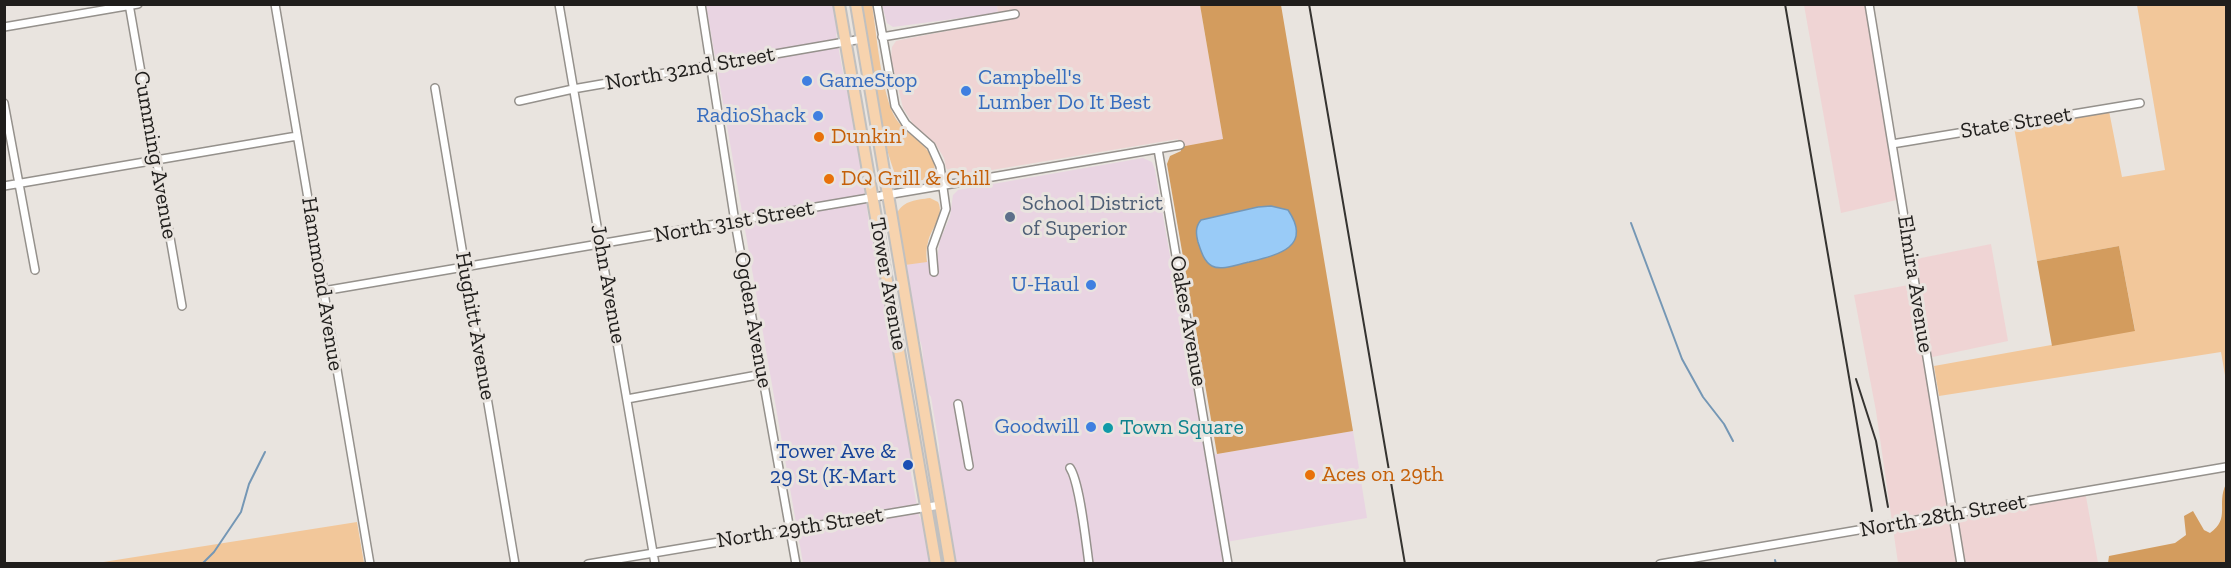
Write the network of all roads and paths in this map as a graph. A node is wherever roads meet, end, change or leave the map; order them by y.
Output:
1 (138, 4) edge
2 (275, 4) edge
3 (559, 4) edge
4 (701, 4) edge
5 (839, 4) edge
6 (856, 4) edge
7 (877, 4) edge
8 (1869, 4) edge
9 (129, 5) edge
10 (1015, 14) dead end
11 (4, 27) edge
12 (882, 37) junction
13 (862, 39) junction
14 (846, 42) junction
15 (710, 65) junction
16 (435, 88) dead end
17 (573, 89) junction
18 (519, 101) dead end
19 (4, 103) edge
20 (2140, 103) dead end
21 (297, 136) junction
22 (1892, 144) junction
23 (1180, 145) dead end
24 (1158, 149) junction
25 (157, 160) junction
26 (18, 184) junction
27 (4, 186) edge
28 (944, 186) junction
29 (888, 195) junction
30 (873, 198) junction
31 (735, 222) junction
32 (601, 245) junction
33 (464, 267) junction
34 (35, 270) dead end
35 (934, 272) dead end
36 (323, 291) junction
37 (182, 306) dead end
38 (763, 374) junction
39 (627, 399) junction
40 (958, 404) dead end
41 (969, 466) dead end
42 (2226, 467) edge
43 (1070, 468) dead end
44 (940, 505) junction
45 (925, 507) junction
46 (1953, 514) junction
47 (790, 529) junction
48 (653, 552) junction
49 (370, 564) edge
50 (515, 564) edge
51 (588, 564) edge
52 (656, 564) edge
53 (796, 564) edge
54 (936, 564) edge
55 (950, 564) edge
56 (1089, 564) edge
57 (1228, 564) edge
58 (1660, 564) edge
59 (1961, 564) edge

1 - 9 street
2 - 21 street, Hammond Avenue
3 - 17 street, John Avenue
4 - 15 street, Ogden Avenue
5 - 14 main road, Tower Avenue
6 - 13 main road, Tower Avenue
7 - 12 street
8 - 22 street, Elmira Avenue
9 - 11 street
9 - 25 street, Cumming Avenue
10 - 12 street
12 - 28 street
13 - 14 street, North 32nd Street
13 - 29 main road, Tower Avenue
14 - 15 street, North 32nd Street
14 - 30 main road, Tower Avenue
15 - 17 street, North 32nd Street
15 - 31 street, Ogden Avenue
16 - 33 street, Hughitt Avenue
17 - 18 street, North 32nd Street
17 - 32 street, John Avenue
19 - 26 street
20 - 22 street, State Street
21 - 25 street
21 - 36 street, Hammond Avenue
22 - 46 street, Elmira Avenue
23 - 24 street, North 31st Street
24 - 28 street, North 31st Street
24 - 57 street, Oakes Avenue
25 - 26 street
25 - 37 street, Cumming Avenue
26 - 27 street
26 - 34 street
28 - 29 street, North 31st Street
28 - 35 street
29 - 30 street, North 31st Street
29 - 44 main road, Tower Avenue
30 - 31 street, North 31st Street
30 - 45 main road, Tower Avenue
31 - 32 street, North 31st Street
31 - 38 street, Ogden Avenue
32 - 33 street, North 31st Street
32 - 39 street, John Avenue
33 - 36 street, North 31st Street
33 - 50 street, Hughitt Avenue
36 - 49 street, Hammond Avenue
38 - 39 street
38 - 47 street, Ogden Avenue
39 - 48 street, John Avenue
40 - 41 street
42 - 46 street, North 28th Street
43 - 56 street
44 - 45 street, North 29th Street
44 - 55 main road, Tower Avenue
45 - 47 street, North 29th Street
45 - 54 main road, Tower Avenue
46 - 58 street, North 28th Street
46 - 59 street, Elmira Avenue
47 - 48 street, North 29th Street
47 - 53 street, Ogden Avenue
48 - 51 street, North 29th Street
48 - 52 street, John Avenue

